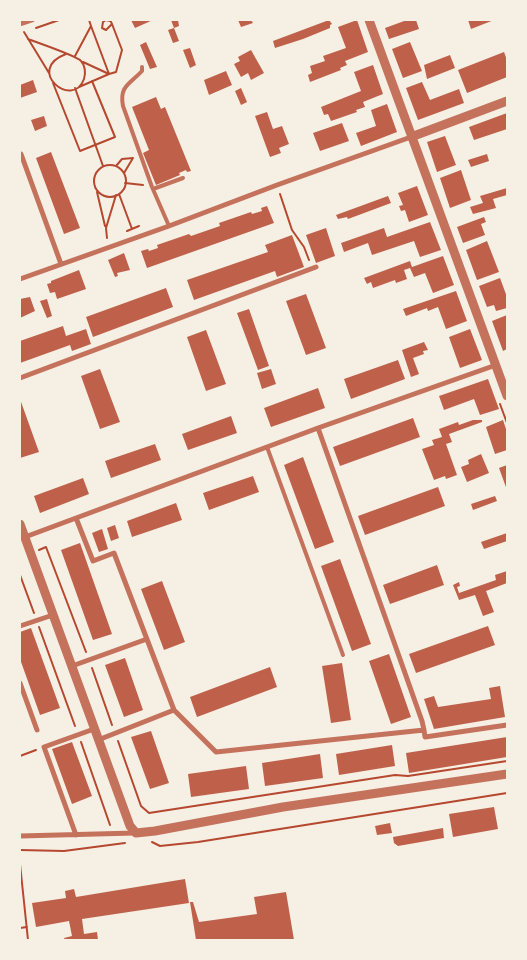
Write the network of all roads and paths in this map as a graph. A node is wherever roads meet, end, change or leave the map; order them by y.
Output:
1 (32, 20) edge
2 (59, 20) edge
3 (89, 20) edge
4 (369, 20) edge
5 (111, 22) edge
6 (20, 24) edge
7 (91, 26) junction
8 (33, 29) dead end
9 (20, 34) edge
10 (28, 39) junction
11 (66, 54) junction
12 (75, 56) junction
13 (82, 62) junction
14 (142, 67) dead end
15 (49, 74) junction
16 (109, 74) junction
17 (92, 82) junction
18 (53, 83) junction
19 (76, 88) junction
20 (507, 101) edge
21 (411, 137) junction
22 (95, 145) junction
23 (21, 154) edge
24 (116, 166) junction
25 (103, 167) junction
26 (124, 173) junction
27 (183, 178) dead end
28 (125, 183) junction
29 (276, 185) junction
30 (153, 188) junction
31 (97, 190) junction
32 (118, 195) junction
33 (140, 226) dead end
34 (169, 226) junction
35 (106, 228) junction
36 (132, 229) junction
37 (123, 232) dead end
38 (115, 235) dead end
39 (61, 264) junction
40 (314, 268) joint
41 (20, 279) edge
42 (496, 365) junction
43 (20, 378) edge
44 (507, 396) edge
45 (318, 428) junction
46 (267, 447) junction
47 (76, 518) junction
48 (20, 524) edge
49 (25, 537) junction
50 (39, 550) dead end
51 (53, 615) junction
52 (20, 626) edge
53 (147, 639) junction
54 (343, 656) dead end
55 (88, 660) junction
56 (72, 666) junction
57 (20, 683) edge
58 (174, 710) junction
59 (507, 724) edge
60 (94, 729) junction
61 (37, 730) dead end
62 (424, 730) junction
63 (115, 733) junction
64 (98, 740) junction
65 (44, 747) junction
66 (20, 756) edge
67 (507, 761) edge
68 (507, 774) edge
69 (507, 793) edge
70 (136, 833) junction
71 (76, 835) junction
72 (20, 836) edge
73 (146, 841) dead end
74 (128, 843) dead end
75 (20, 850) edge
76 (20, 864) edge
77 (28, 927) junction
78 (20, 928) edge
79 (28, 940) edge

1 - 6 street
2 - 8 path
3 - 7 path
4 - 21 street
5 - 16 path
7 - 12 path
7 - 16 path
9 - 10 path
10 - 11 path
10 - 15 path
11 - 12 path
11 - 15 path
12 - 13 path
13 - 16 path
13 - 19 path
14 - 30 lane
15 - 18 path
16 - 17 path
17 - 19 path
17 - 22 path
18 - 19 path
18 - 22 path
19 - 22 path
20 - 21 street
21 - 29 street
21 - 42 street
22 - 25 path
23 - 39 street
24 - 25 path
24 - 26 path
24 - 26 path
25 - 31 path
26 - 28 path
27 - 30 lane
28 - 30 path
28 - 32 path
29 - 34 street
29 - 40 path
30 - 34 lane
31 - 32 path
31 - 35 path
32 - 35 path
32 - 36 path
33 - 36 path
34 - 39 street
35 - 38 path
36 - 37 path
39 - 41 street
40 - 43 street
42 - 44 street
42 - 45 street
45 - 46 street
45 - 62 street
46 - 47 street
46 - 54 lane
47 - 49 street
47 - 53 street
48 - 49 street
49 - 51 street
50 - 55 path
51 - 52 street
51 - 56 street
53 - 55 street
53 - 58 street
55 - 56 street
55 - 63 path
56 - 60 street
57 - 61 street
58 - 62 street
58 - 63 street
59 - 62 street
60 - 64 street
60 - 65 street
63 - 64 street
63 - 67 path
64 - 70 street
65 - 66 path
65 - 71 street
68 - 70 street
69 - 73 path
70 - 71 street
71 - 72 street
74 - 75 path
76 - 77 path
77 - 78 path
77 - 79 path

